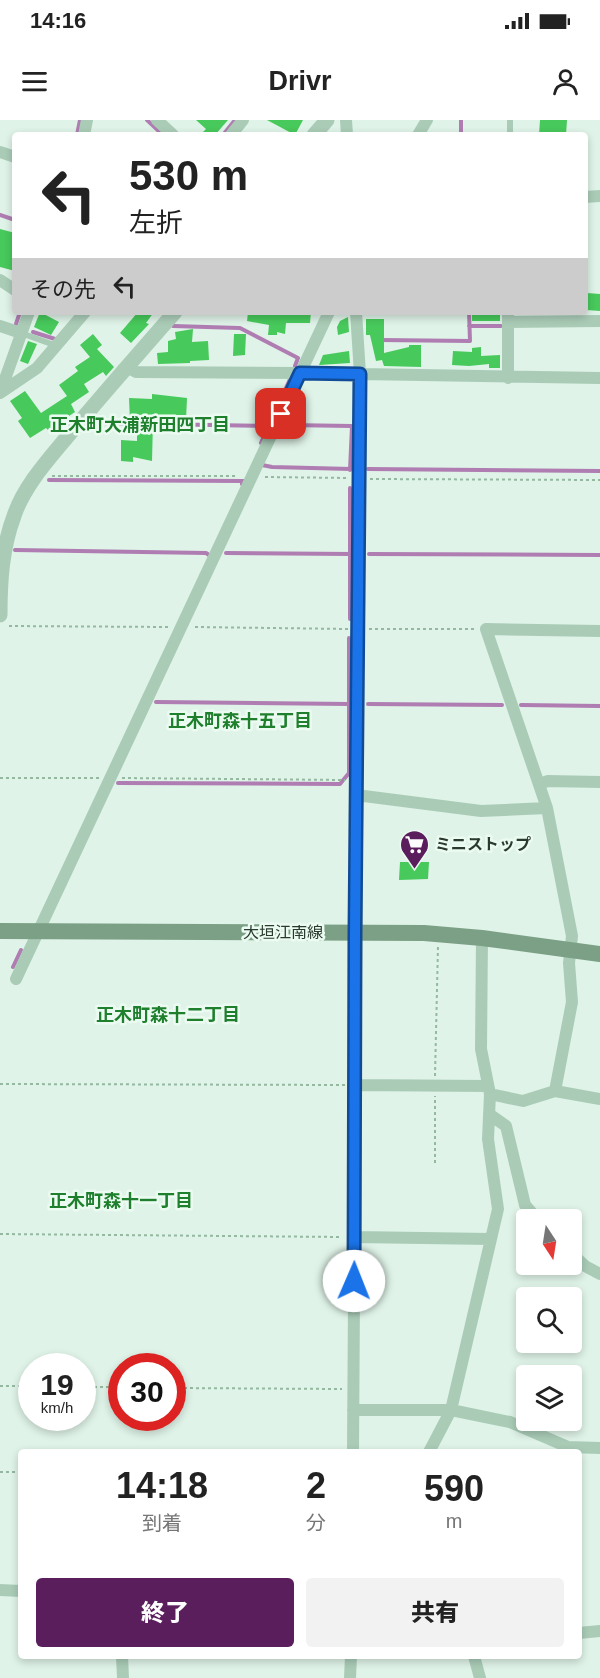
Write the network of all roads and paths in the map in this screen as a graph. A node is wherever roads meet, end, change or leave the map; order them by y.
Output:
1 (157, 120) edge
2 (243, 120) edge
3 (327, 120) edge
4 (170, 132) edge
5 (233, 132) edge
6 (317, 132) edge
7 (28, 315) edge
8 (83, 315) edge
9 (172, 315) edge
10 (328, 315) edge
11 (356, 315) edge
12 (508, 317) edge
13 (600, 321) edge
14 (0, 326) edge
15 (21, 333) junction
16 (57, 346) junction
17 (127, 367) junction
18 (300, 373) junction
19 (360, 374) junction
20 (508, 378) junction
21 (600, 378) edge
22 (0, 393) edge
23 (38, 473) junction
24 (252, 476) junction
25 (359, 478) junction
26 (600, 480) edge
27 (7, 512) edge
28 (0, 615) edge
29 (358, 629) junction
30 (486, 629) junction
31 (600, 631) edge
32 (0, 778) edge
33 (110, 778) junction
34 (357, 780) junction
35 (600, 782) edge
36 (538, 784) junction
37 (356, 795) junction
38 (547, 808) junction
39 (0, 931) edge
40 (39, 931) junction
41 (355, 933) junction
42 (438, 934) junction
43 (482, 938) junction
44 (570, 950) junction
45 (600, 954) edge
46 (16, 979) dead end
47 (0, 1083) edge
48 (355, 1085) junction
49 (435, 1086) junction
50 (488, 1090) junction
51 (555, 1091) junction
52 (600, 1099) edge
53 (489, 1114) junction
54 (435, 1163) dead end
55 (529, 1209) edge
56 (0, 1234) edge
57 (355, 1237) junction
58 (490, 1239) junction
59 (582, 1263) edge
60 (600, 1274) edge
61 (0, 1386) edge
62 (18, 1386) edge
63 (186, 1388) edge
64 (354, 1389) junction
65 (353, 1410) junction
66 (451, 1410) junction
67 (600, 1448) edge
68 (353, 1449) edge
69 (431, 1449) edge
70 (0, 1472) edge
71 (18, 1472) edge
72 (0, 1590) edge
73 (18, 1591) edge
74 (600, 1630) edge
75 (582, 1633) edge
76 (122, 1659) edge
77 (351, 1659) edge
78 (475, 1659) edge
79 (123, 1678) edge
80 (350, 1678) edge
81 (480, 1678) edge

1 - 4 street
2 - 5 street
3 - 6 street
7 - 15 street
8 - 16 street
9 - 17 street
10 - 18 street
11 - 19 street
12 - 13 street
12 - 20 street
14 - 15 street
15 - 16 lane
15 - 22 street
16 - 22 street
17 - 18 street
17 - 23 street
18 - 19 street
18 - 24 street
19 - 20 street
19 - 25 street
20 - 21 street
23 - 24 path
23 - 27 street
24 - 25 path
24 - 33 street
25 - 26 path
25 - 29 street
27 - 28 street
29 - 30 path
29 - 34 street
30 - 31 street
30 - 36 street
32 - 33 path
33 - 34 path
33 - 40 street
34 - 37 street
35 - 36 street
36 - 38 street
37 - 38 street
37 - 41 street
38 - 44 street
39 - 40 main road, 大垣江南線
40 - 41 main road, 大垣江南線
40 - 46 street
41 - 42 main road, 大垣江南線
41 - 48 street
42 - 43 main road, 大垣江南線
42 - 49 path
43 - 44 main road, 大垣江南線
43 - 50 street
44 - 45 main road, 大垣江南線
44 - 51 street
47 - 48 path
48 - 49 street
48 - 57 street
49 - 50 street
49 - 54 path
50 - 51 street
50 - 53 street
51 - 52 street
53 - 55 street
53 - 58 street
56 - 57 path
57 - 58 street
57 - 64 street
58 - 66 street
59 - 60 street
61 - 62 path
63 - 64 path
64 - 65 street
65 - 66 street
65 - 68 street
66 - 67 street
66 - 69 street
70 - 71 path
72 - 73 street
74 - 75 street
76 - 79 street
77 - 80 street
78 - 81 street

